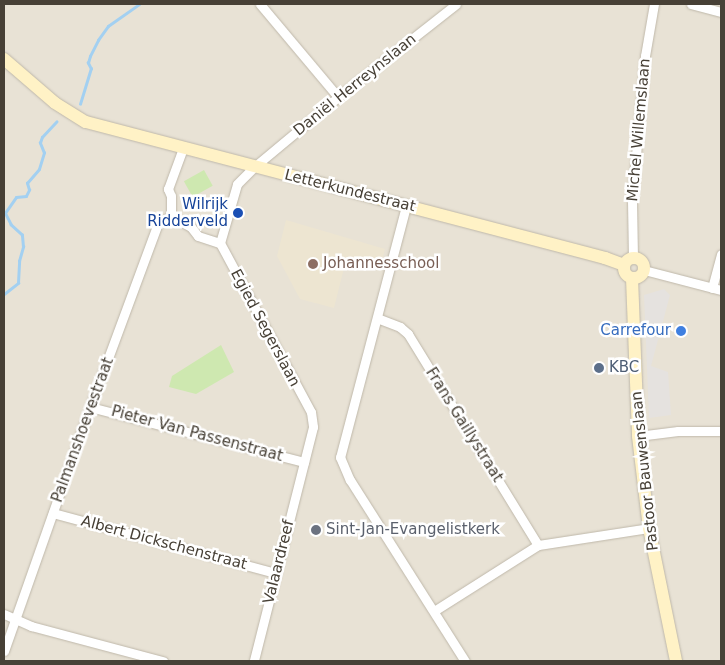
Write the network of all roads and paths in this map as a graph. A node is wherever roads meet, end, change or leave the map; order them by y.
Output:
1 (262, 4) edge
2 (456, 4) edge
3 (654, 4) edge
4 (691, 4) edge
5 (721, 12) edge
6 (4, 59) edge
7 (338, 97) junction
8 (183, 148) junction
9 (254, 167) junction
10 (406, 206) junction
11 (171, 216) junction
12 (220, 243) junction
13 (721, 254) edge
14 (629, 261) junction
15 (644, 270) junction
16 (632, 278) junction
17 (717, 289) edge
18 (378, 318) junction
19 (90, 407) junction
20 (311, 412) joint
21 (721, 431) edge
22 (638, 436) junction
23 (304, 462) junction
24 (53, 513) junction
25 (648, 528) junction
26 (538, 545) junction
27 (276, 573) junction
28 (434, 610) junction
29 (4, 614) edge
30 (15, 619) junction
31 (4, 651) edge
32 (136, 658) edge
33 (163, 661) edge
34 (254, 661) edge
35 (465, 661) edge
36 (676, 661) edge

1 - 7 street
2 - 7 street, Daniël Herreynslaan
3 - 14 street, Michel Willemslaan
4 - 5 street
6 - 8 street, Letterkundestraat
7 - 9 street, Daniël Herreynslaan
8 - 9 street, Letterkundestraat
8 - 11 street
9 - 10 street, Letterkundestraat
9 - 12 street, Daniël Herreynslaan
10 - 14 street, Letterkundestraat
10 - 18 street
11 - 12 street
11 - 19 street, Palmanshoevestraat
12 - 20 street, Egied Segerslaan
13 - 17 street
14 - 15 street, Letterkundestraat
14 - 16 street
15 - 16 street
15 - 17 street
16 - 22 street, Pastoor Bauwenslaan
18 - 26 street, Frans Gaillystraat
18 - 28 street
19 - 23 street, Pieter Van Passenstraat
19 - 24 street, Palmanshoevestraat
20 - 23 street, Valaardreef
21 - 22 street
22 - 25 street, Pastoor Bauwenslaan
23 - 27 street, Valaardreef
24 - 27 street, Albert Dickschenstraat
24 - 30 street, Palmanshoevestraat
25 - 26 street
25 - 36 street, Pastoor Bauwenslaan
26 - 28 street
27 - 34 street, Valaardreef
28 - 35 street
29 - 30 street
30 - 31 street, Palmanshoevestraat
30 - 32 street
32 - 33 street

